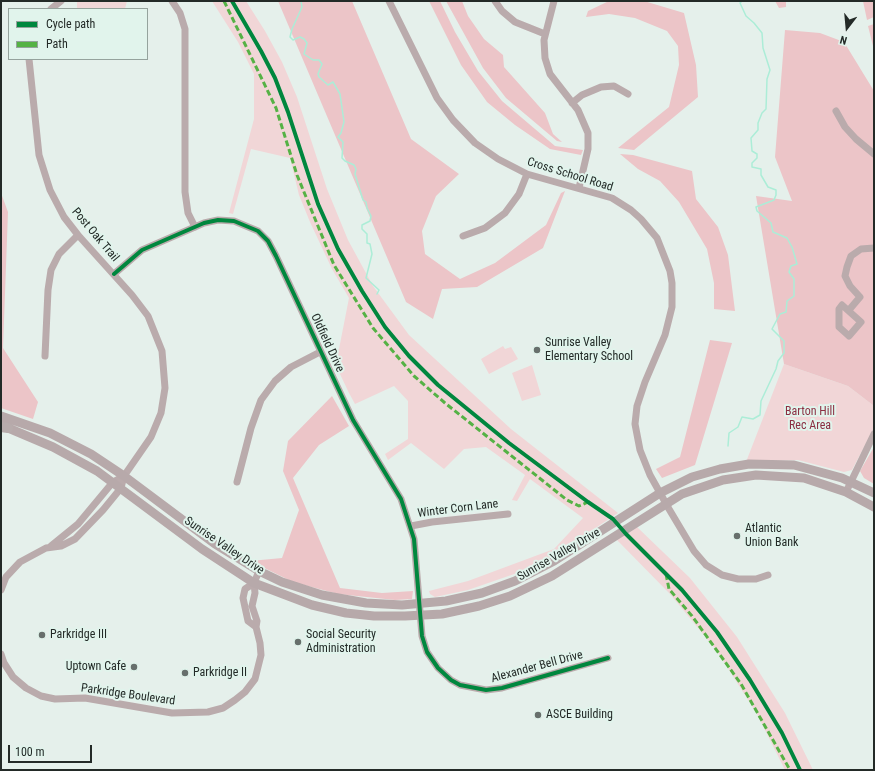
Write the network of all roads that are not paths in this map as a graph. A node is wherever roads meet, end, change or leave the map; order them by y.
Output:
1 (60, 1) edge
2 (172, 1) edge
3 (389, 1) edge
4 (495, 1) edge
5 (554, 1) edge
6 (52, 8) edge
7 (545, 34) junction
8 (29, 60) edge
9 (628, 94) dead end
10 (572, 103) junction
11 (836, 111) dead end
12 (874, 154) edge
13 (527, 174) junction
14 (579, 188) junction
15 (195, 227) junction
16 (78, 234) junction
17 (463, 236) dead end
18 (874, 248) edge
19 (114, 274) junction
20 (849, 310) dead end
21 (320, 352) junction
22 (45, 356) dead end
23 (1, 416) edge
24 (3, 426) edge
25 (874, 434) edge
26 (124, 476) junction
27 (851, 481) junction
28 (113, 482) junction
29 (237, 482) dead end
30 (120, 488) junction
31 (660, 492) junction
32 (846, 492) junction
33 (874, 494) edge
34 (666, 504) junction
35 (874, 507) edge
36 (508, 514) dead end
37 (411, 526) junction
38 (52, 546) junction
39 (259, 571) junction
40 (768, 575) dead end
41 (254, 583) junction
42 (1, 590) edge
43 (420, 604) junction
44 (421, 616) junction
45 (256, 627) junction
46 (1, 654) edge
47 (608, 658) dead end

1 - 6 street
2 - 15 street
3 - 13 street, Cross School Road
4 - 7 street
5 - 7 street
7 - 10 street
8 - 16 street, Post Oak Trail
9 - 10 street
10 - 14 street
11 - 12 street
13 - 14 street, Cross School Road
13 - 17 street
14 - 31 street, Cross School Road
15 - 19 street, Oldfield Drive
15 - 21 street, Oldfield Drive
16 - 19 street, Post Oak Trail
16 - 22 street
18 - 20 street
19 - 26 street, Post Oak Trail
21 - 29 street
21 - 37 street, Oldfield Drive
23 - 26 main road, Sunrise Valley Drive
24 - 28 main road, Sunrise Valley Drive
25 - 27 street
26 - 28 street
26 - 30 street
26 - 39 main road, Sunrise Valley Drive
27 - 31 main road, Sunrise Valley Drive
27 - 32 street
27 - 33 main road, Sunrise Valley Drive
28 - 30 main road, Sunrise Valley Drive
28 - 38 street
30 - 38 street
30 - 41 main road, Sunrise Valley Drive
31 - 34 street, Cross School Road
31 - 43 main road, Sunrise Valley Drive
32 - 34 main road, Sunrise Valley Drive
32 - 35 main road, Sunrise Valley Drive
34 - 40 street, Cross School Road
34 - 44 main road, Sunrise Valley Drive
36 - 37 street, Winter Corn Lane
37 - 43 street, Oldfield Drive
38 - 42 street
39 - 41 street, Parkridge Boulevard
39 - 43 main road, Sunrise Valley Drive
41 - 44 main road, Sunrise Valley Drive
41 - 45 street, Parkridge Boulevard
41 - 45 street, Parkridge Boulevard
43 - 44 street, Oldfield Drive
44 - 47 street, Alexander Bell Drive
45 - 46 street, Parkridge Boulevard

